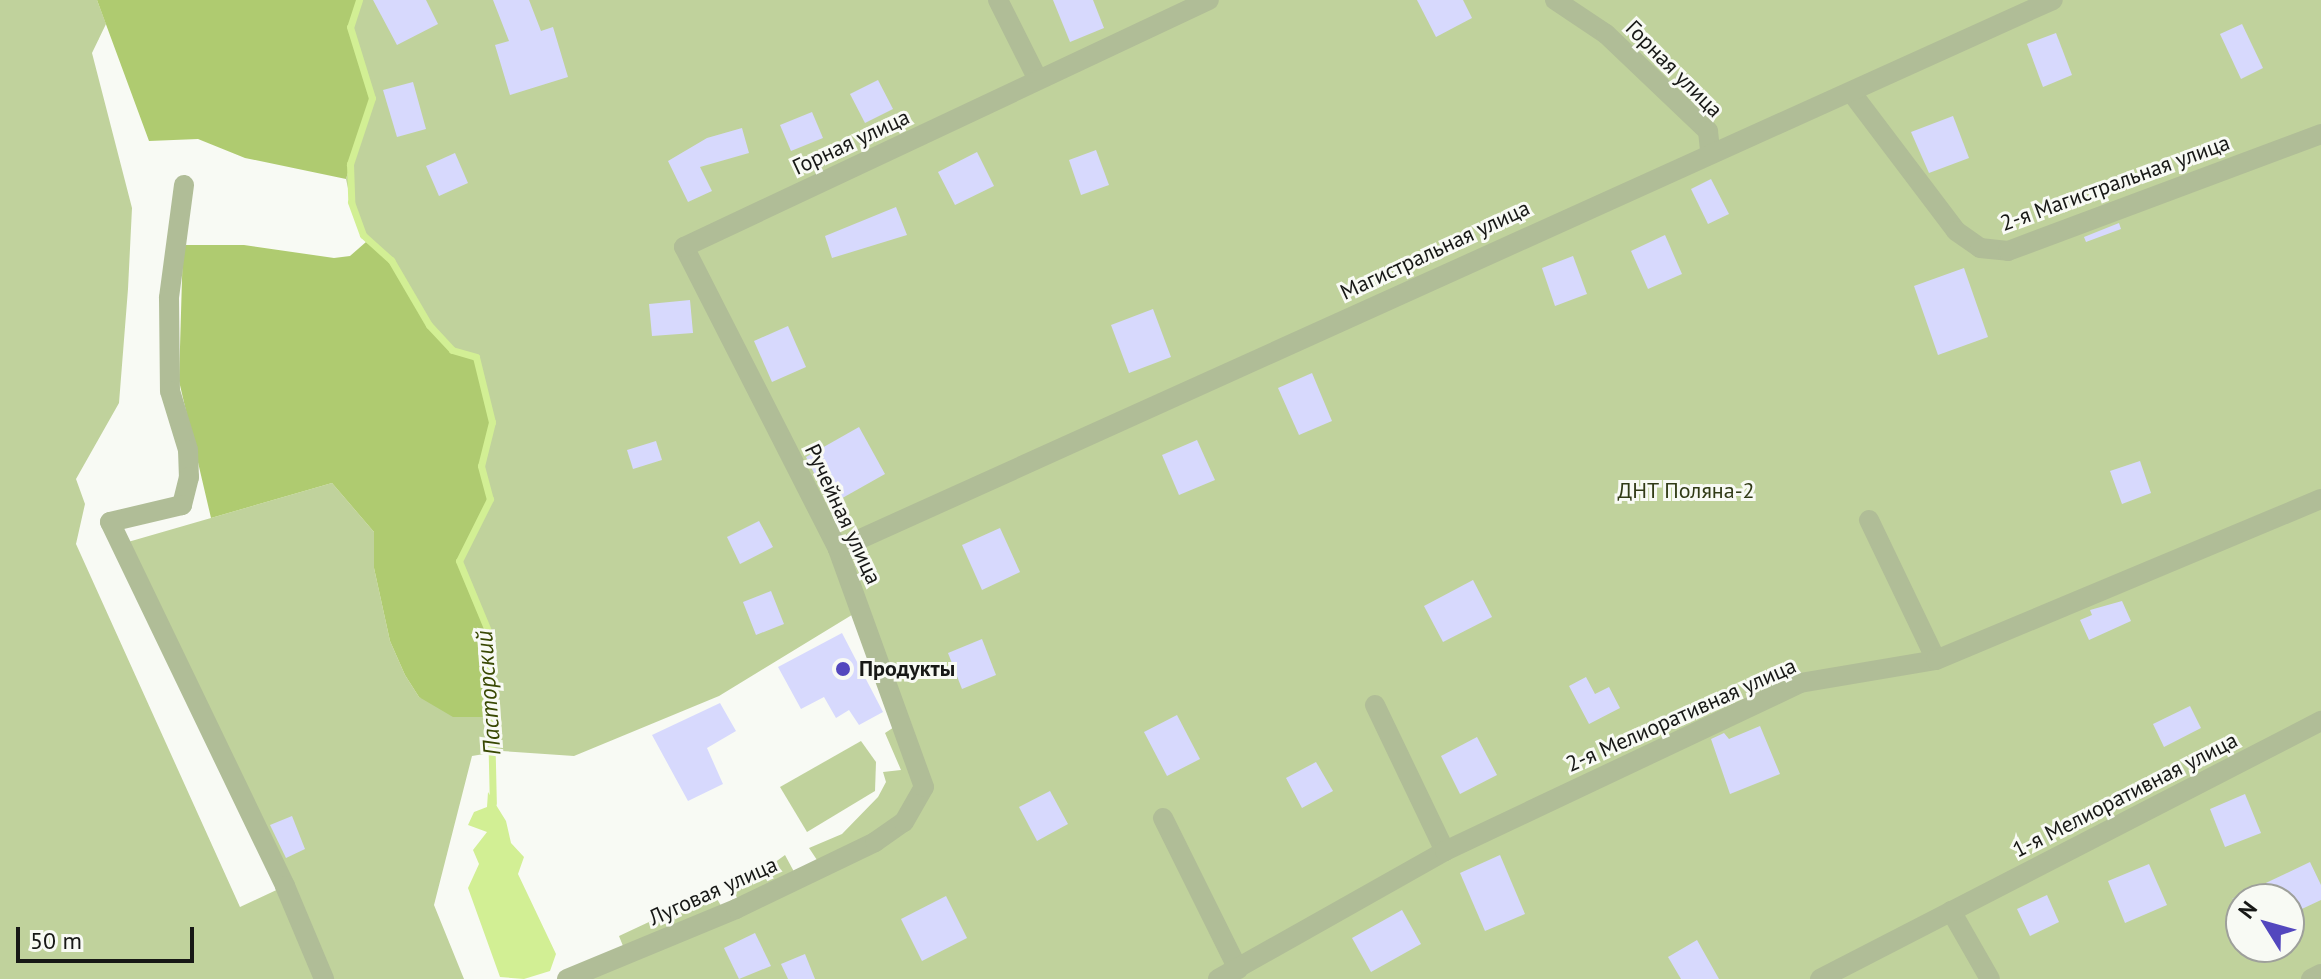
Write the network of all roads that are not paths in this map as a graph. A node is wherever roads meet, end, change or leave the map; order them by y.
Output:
1 (998, 0) edge
2 (1209, 0) edge
3 (1555, 0) edge
4 (2053, 0) edge
5 (1038, 80) junction
6 (1851, 92) junction
7 (2321, 134) edge
8 (1710, 151) junction
9 (184, 185) dead end
10 (684, 247) joint
11 (2321, 499) edge
12 (1869, 520) dead end
13 (838, 549) junction
14 (1936, 660) junction
15 (1375, 705) dead end
16 (2321, 721) edge
17 (1163, 818) dead end
18 (875, 842) joint
19 (1445, 851) junction
20 (1951, 911) junction
21 (1238, 969) junction
22 (2321, 974) edge
23 (324, 979) edge
24 (567, 979) edge
25 (1218, 979) edge
26 (1820, 979) edge
27 (1990, 979) edge
28 (2311, 979) edge

1 - 5 street
2 - 5 street, Горная улица
3 - 8 street, Горная улица
4 - 6 street, Магистральная улица
5 - 10 street, Горная улица
6 - 7 street, 2-я Магистральная улица
6 - 8 street, Магистральная улица
8 - 13 street, Магистральная улица
9 - 23 street
10 - 13 street, Ручейная улица
11 - 14 street, 2-я Мелиоративная улица
12 - 14 street
13 - 18 street, Ручейная улица
14 - 19 street, 2-я Мелиоративная улица
15 - 19 street
16 - 20 street, 1-я Мелиоративная улица
17 - 21 street
18 - 24 street, Луговая улица
19 - 21 street, 2-я Мелиоративная улица
20 - 26 street, 1-я Мелиоративная улица
20 - 27 street
21 - 25 street, 2-я Мелиоративная улица
22 - 28 street

